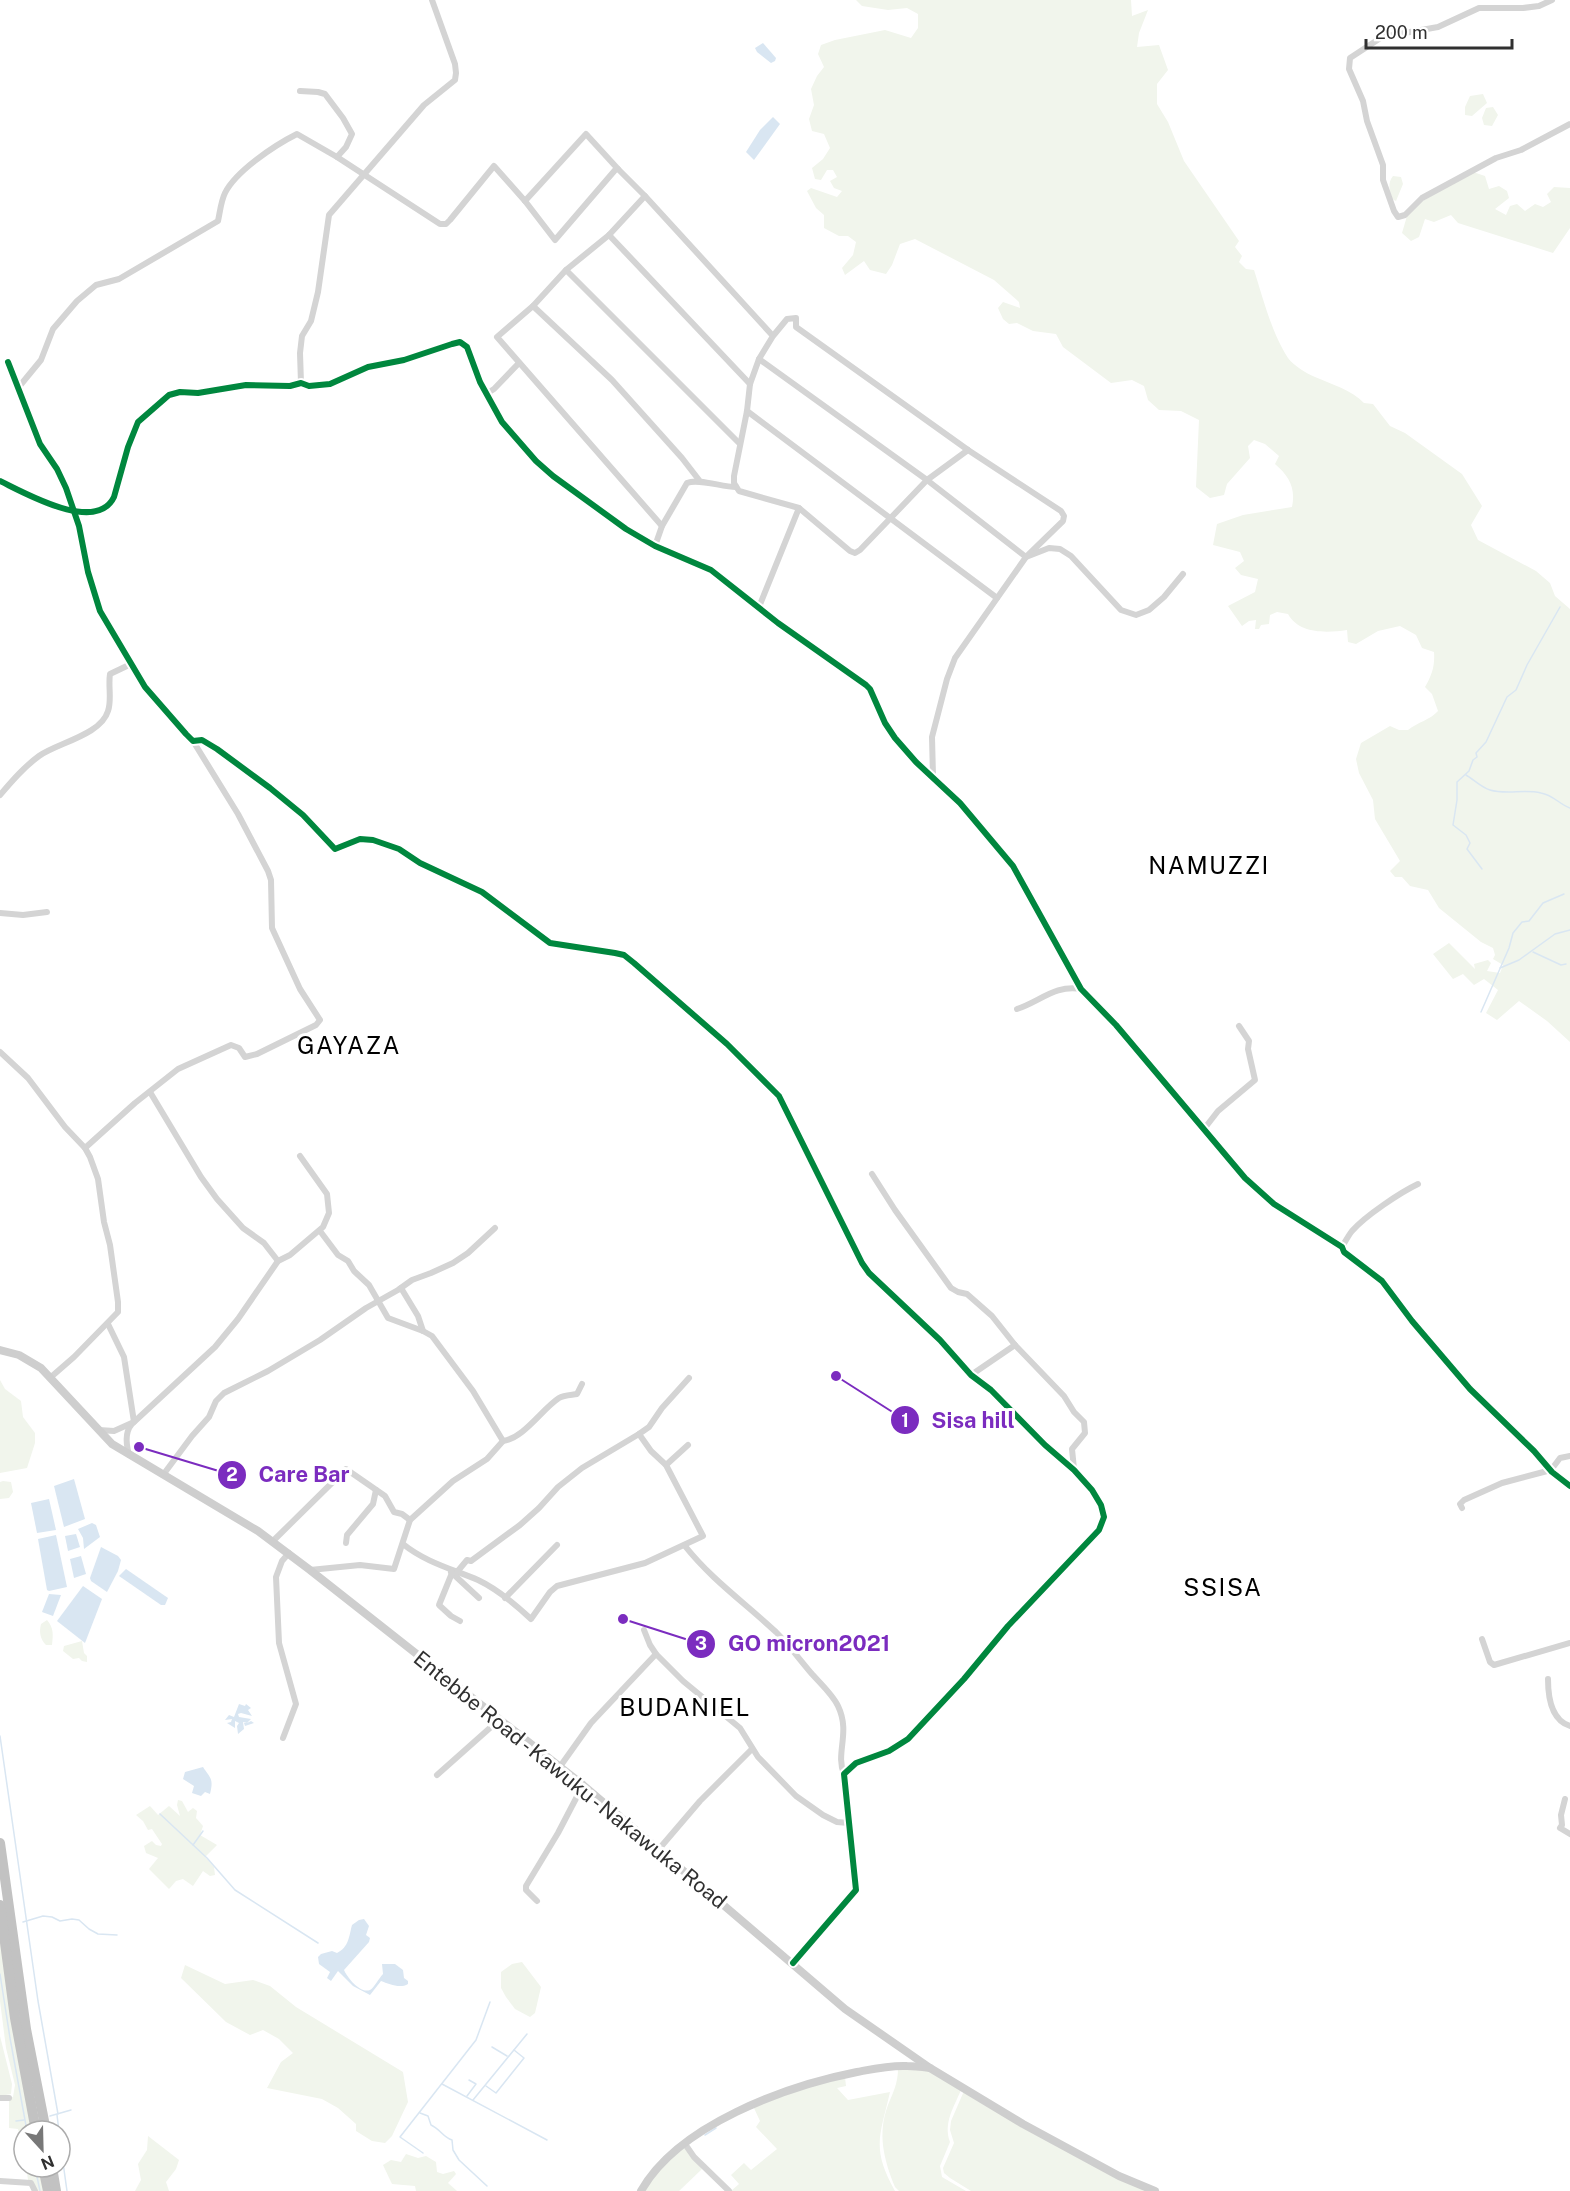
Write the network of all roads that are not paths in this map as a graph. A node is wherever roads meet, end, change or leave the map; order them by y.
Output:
1 (432, 0) edge
2 (1552, 0) edge
3 (300, 91) dead end
4 (1570, 124) edge
5 (338, 157) junction
6 (618, 169) junction
7 (363, 175) junction
8 (645, 196) junction
9 (525, 201) junction
10 (609, 235) junction
11 (566, 270) junction
12 (533, 306) junction
13 (773, 336) junction
14 (759, 359) junction
15 (8, 362) dead end
16 (519, 363) junction
17 (301, 383) junction
18 (750, 384) junction
19 (18, 388) junction
20 (486, 394) junction
21 (747, 411) junction
22 (739, 443) junction
23 (968, 450) junction
24 (699, 480) junction
25 (927, 480) junction
26 (0, 481) edge
27 (736, 487) junction
28 (799, 508) junction
29 (75, 512) junction
30 (892, 518) junction
31 (662, 526) junction
32 (655, 546) junction
33 (1026, 557) junction
34 (1183, 574) dead end
35 (997, 598) junction
36 (759, 607) junction
37 (131, 664) junction
38 (193, 741) junction
39 (933, 776) junction
40 (0, 795) edge
41 (47, 912) dead end
42 (0, 913) edge
43 (1081, 989) junction
44 (1017, 1010) dead end
45 (1239, 1026) dead end
46 (0, 1052) edge
47 (150, 1092) junction
48 (1204, 1129) junction
49 (85, 1148) junction
50 (300, 1156) dead end
51 (872, 1174) dead end
52 (1419, 1184) dead end
53 (495, 1228) dead end
54 (320, 1231) junction
55 (1342, 1247) junction
56 (278, 1261) junction
57 (401, 1288) junction
58 (378, 1302) junction
59 (108, 1324) junction
60 (423, 1331) junction
61 (1015, 1345) junction
62 (0, 1350) edge
63 (971, 1376) junction
64 (51, 1377) junction
65 (689, 1378) dead end
66 (582, 1384) dead end
67 (134, 1422) junction
68 (99, 1430) junction
69 (639, 1434) junction
70 (503, 1441) junction
71 (688, 1445) dead end
72 (129, 1456) junction
73 (1570, 1456) edge
74 (666, 1465) junction
75 (1074, 1470) junction
76 (1551, 1470) junction
77 (163, 1475) junction
78 (1570, 1486) edge
79 (376, 1490) junction
80 (1462, 1508) dead end
81 (410, 1520) junction
82 (273, 1541) junction
83 (346, 1543) dead end
84 (402, 1544) junction
85 (557, 1545) dead end
86 (685, 1546) junction
87 (288, 1553) junction
88 (310, 1569) junction
89 (452, 1572) junction
90 (479, 1598) dead end
91 (505, 1598) junction
92 (460, 1621) dead end
93 (644, 1630) dead end
94 (1482, 1639) dead end
95 (1570, 1643) edge
96 (656, 1654) junction
97 (1548, 1679) dead end
98 (500, 1719) junction
99 (1570, 1726) edge
100 (283, 1738) dead end
101 (752, 1749) junction
102 (559, 1767) junction
103 (844, 1774) junction
104 (437, 1775) dead end
105 (583, 1785) junction
106 (1565, 1799) dead end
107 (849, 1823) junction
108 (1570, 1834) edge
109 (0, 1843) edge
110 (659, 1849) junction
111 (537, 1901) dead end
112 (0, 1905) edge
113 (793, 1963) junction
114 (902, 2049) junction
115 (901, 2066) junction
116 (930, 2068) junction
117 (0, 2098) edge
118 (9, 2098) dead end
119 (34, 2119) edge
120 (44, 2119) edge
121 (685, 2144) junction
122 (0, 2181) edge
123 (34, 2191) edge
124 (641, 2191) edge
125 (729, 2191) edge
126 (1155, 2191) edge

1 - 7 street
2 - 4 street
3 - 5 street
5 - 7 street
5 - 19 street
6 - 8 street
6 - 9 street
6 - 9 street
7 - 9 street
7 - 17 street
8 - 10 street
8 - 13 street
10 - 11 street
10 - 18 street
11 - 12 street
11 - 22 street
12 - 16 street
12 - 24 street
13 - 14 street
13 - 23 street
14 - 18 street
14 - 25 street
15 - 19 street
16 - 20 street
16 - 31 street
17 - 20 street
17 - 29 street
18 - 21 street
19 - 29 street
20 - 32 street
21 - 22 street
21 - 30 street
22 - 27 street
23 - 25 street
23 - 33 street
24 - 27 street
24 - 31 street
25 - 30 street
25 - 33 street
26 - 29 street
27 - 28 street
28 - 30 street
28 - 36 street
29 - 37 street
30 - 35 street
31 - 32 street
32 - 36 street
33 - 34 street
33 - 35 street
35 - 39 street
36 - 39 street
37 - 38 street
37 - 40 street
38 - 47 street
38 - 63 street
39 - 43 street
41 - 42 street
43 - 44 street
43 - 48 street
45 - 48 street
46 - 49 street
47 - 49 street
47 - 56 street
48 - 55 street
49 - 59 street
50 - 54 street
51 - 61 street
52 - 55 street
53 - 57 street
54 - 56 street
54 - 58 street
55 - 76 street
56 - 67 street
57 - 58 street
57 - 60 street
58 - 60 street
58 - 77 street
59 - 64 street
59 - 67 street
60 - 70 street
61 - 63 street
61 - 75 street
62 - 64 main road, Entebbe Road - Kawuku - Nakawuka Road
63 - 75 street
64 - 68 main road, Entebbe Road - Kawuku - Nakawuka Road
65 - 69 street
66 - 70 street
67 - 68 street
67 - 72 street
68 - 72 main road, Entebbe Road - Kawuku - Nakawuka Road
69 - 74 street
69 - 89 street
70 - 81 street
71 - 74 street
72 - 77 main road, Entebbe Road - Kawuku - Nakawuka Road
73 - 76 street
74 - 86 street
75 - 103 street
76 - 78 street
76 - 80 street
77 - 82 main road, Entebbe Road - Kawuku - Nakawuka Road
79 - 81 street
79 - 82 street
79 - 83 street
81 - 84 street
82 - 87 main road, Entebbe Road - Kawuku - Nakawuka Road
84 - 88 street
84 - 89 street
85 - 91 street
86 - 91 street
86 - 103 street
87 - 88 main road, Entebbe Road - Kawuku - Nakawuka Road
87 - 100 street
88 - 98 main road, Entebbe Road - Kawuku - Nakawuka Road
89 - 90 street
89 - 91 street
89 - 92 street
93 - 96 street
94 - 95 street
96 - 101 street
96 - 102 street
97 - 99 street
98 - 102 main road, Entebbe Road - Kawuku - Nakawuka Road
98 - 104 street
101 - 107 street
101 - 110 street
102 - 105 main road, Entebbe Road - Kawuku - Nakawuka Road
103 - 107 street
105 - 110 main road, Entebbe Road - Kawuku - Nakawuka Road
105 - 111 street
106 - 108 street
107 - 113 street
109 - 120 highway
110 - 113 main road, Entebbe Road - Kawuku - Nakawuka Road
112 - 119 highway
113 - 114 main road, Entebbe Road - Kawuku - Nakawuka Road
114 - 115 main road
114 - 116 main road, Entebbe Road - Kawuku - Nakawuka Road
115 - 116 main road
115 - 121 main road
116 - 126 main road, Entebbe Road - Kawuku - Nakawuka Road
117 - 118 street
121 - 124 main road
121 - 125 street
122 - 123 street

